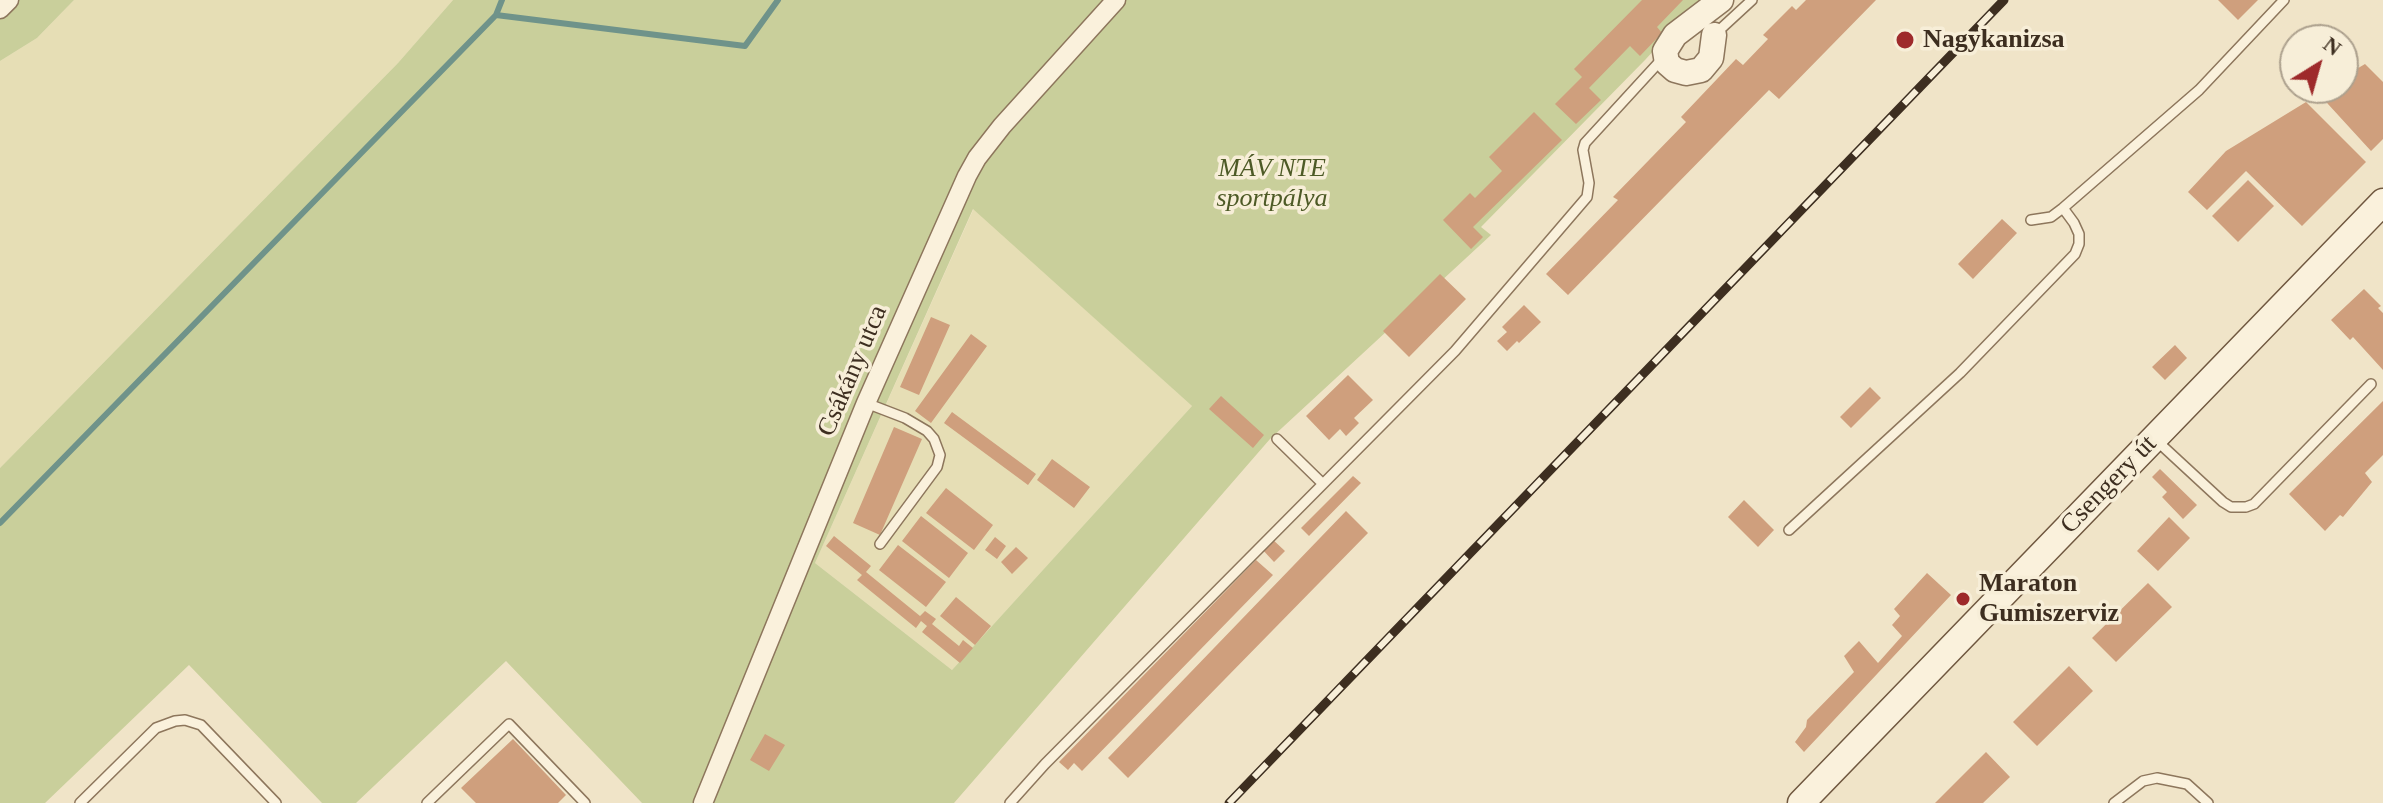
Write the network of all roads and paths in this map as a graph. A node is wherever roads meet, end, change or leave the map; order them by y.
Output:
1 (9, 0) edge
2 (1116, 0) edge
3 (1752, 0) edge
4 (2284, 0) edge
5 (0, 9) edge
6 (1715, 15) edge
7 (1665, 56) junction
8 (2383, 202) edge
9 (2063, 208) junction
10 (2031, 220) dead end
11 (2371, 384) dead end
12 (866, 403) junction
13 (2155, 438) junction
14 (1277, 439) dead end
15 (1322, 483) junction
16 (1789, 530) dead end
17 (880, 544) dead end
18 (80, 803) edge
19 (276, 803) edge
20 (427, 803) edge
21 (585, 803) edge
22 (703, 803) edge
23 (1010, 803) edge
24 (1801, 803) edge
25 (2114, 803) edge
26 (2208, 803) edge

1 - 5 street
2 - 12 street, Csákány utca
3 - 6 lane
4 - 9 lane
6 - 7 street
6 - 7 street
7 - 15 lane
8 - 13 main road, Csengery út
9 - 10 lane
9 - 16 lane
11 - 13 lane
12 - 17 lane
12 - 22 street, Csákány utca
13 - 24 main road, Csengery út
14 - 15 lane
15 - 23 lane
18 - 19 lane
20 - 21 lane
25 - 26 lane

